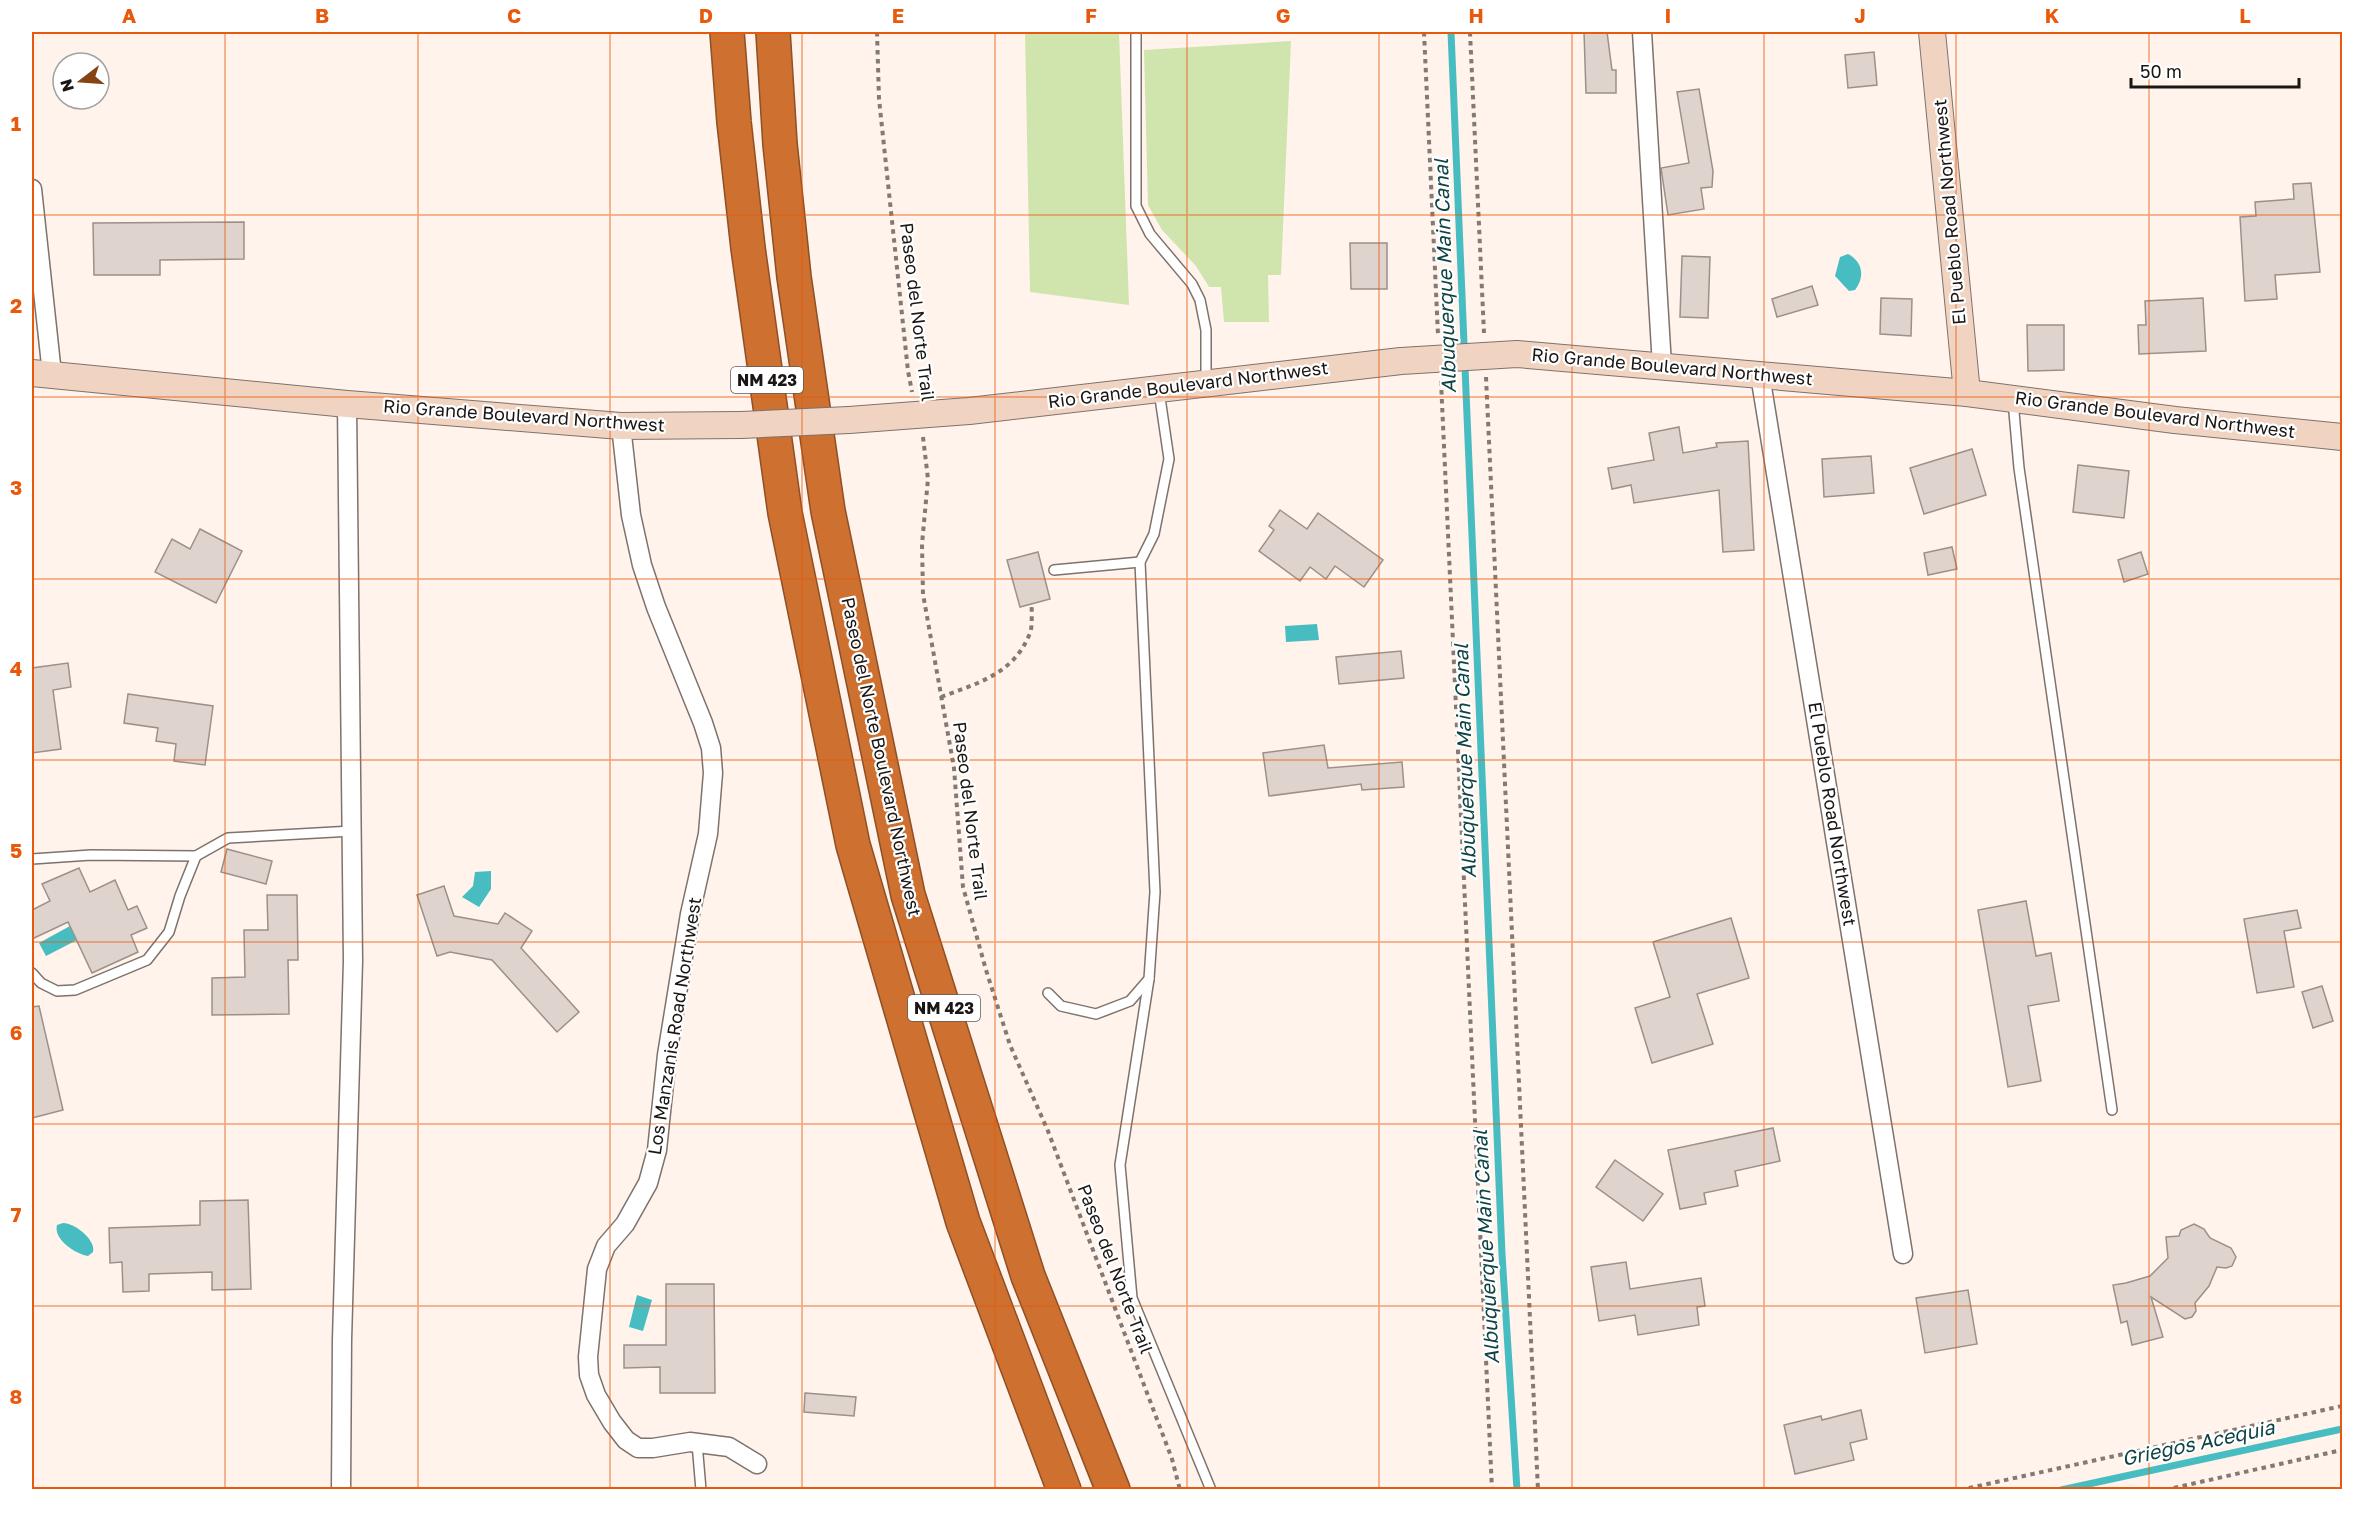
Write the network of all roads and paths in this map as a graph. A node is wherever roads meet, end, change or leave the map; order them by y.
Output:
1 (727, 32) edge
2 (773, 32) edge
3 (877, 32) edge
4 (1136, 32) edge
5 (1424, 32) edge
6 (1470, 32) edge
7 (1642, 32) edge
8 (1932, 32) edge
9 (32, 189) edge
10 (1482, 356) junction
11 (1446, 358) junction
12 (1662, 366) junction
13 (42, 374) edge
14 (1760, 375) junction
15 (1206, 383) junction
16 (1159, 389) junction
17 (1967, 393) junction
18 (2013, 399) junction
19 (347, 404) junction
20 (916, 416) junction
21 (621, 426) junction
22 (2343, 437) edge
23 (1140, 562) junction
24 (1054, 570) dead end
25 (1032, 604) dead end
26 (941, 697) junction
27 (352, 831) junction
28 (196, 856) junction
29 (32, 859) edge
30 (32, 973) edge
31 (1149, 979) junction
32 (1048, 993) dead end
33 (2112, 1110) dead end
34 (1903, 1254) dead end
35 (2343, 1406) edge
36 (697, 1443) junction
37 (2343, 1450) edge
38 (757, 1464) dead end
39 (341, 1490) edge
40 (700, 1490) edge
41 (1064, 1490) edge
42 (1113, 1490) edge
43 (1180, 1490) edge
44 (1211, 1490) edge
45 (1492, 1490) edge
46 (1538, 1490) edge
47 (1960, 1490) edge
48 (2165, 1490) edge

1 - 41 highway, NM 423
2 - 42 highway, Paseo del Norte Boulevard Northwest / NM 423
3 - 20 path, Paseo del Norte Trail
4 - 15 lane
5 - 11 path
6 - 10 path
7 - 12 street
8 - 17 street, El Pueblo Road Northwest
9 - 13 street
10 - 11 street, Rio Grande Boulevard Northwest
10 - 12 street, Rio Grande Boulevard Northwest
10 - 46 path
11 - 15 street, Rio Grande Boulevard Northwest
11 - 45 path
12 - 14 street, Rio Grande Boulevard Northwest
13 - 19 street, Rio Grande Boulevard Northwest
14 - 17 street, Rio Grande Boulevard Northwest
14 - 34 street, El Pueblo Road Northwest
15 - 16 street, Rio Grande Boulevard Northwest
16 - 20 street, Rio Grande Boulevard Northwest
16 - 23 lane
17 - 18 street, Rio Grande Boulevard Northwest
18 - 22 street, Rio Grande Boulevard Northwest
18 - 33 lane
19 - 21 street, Rio Grande Boulevard Northwest
19 - 27 street
20 - 21 street, Rio Grande Boulevard Northwest, bridge
20 - 26 path, Paseo del Norte Trail
21 - 36 street, Los Manzanis Road Northwest
23 - 24 lane
23 - 31 lane
25 - 26 path
26 - 43 path, Paseo del Norte Trail
27 - 28 lane
27 - 39 street
28 - 29 lane
28 - 30 lane
31 - 32 lane
31 - 44 lane
35 - 47 path
36 - 38 street, Los Manzanis Road Northwest
36 - 40 lane
37 - 48 path

